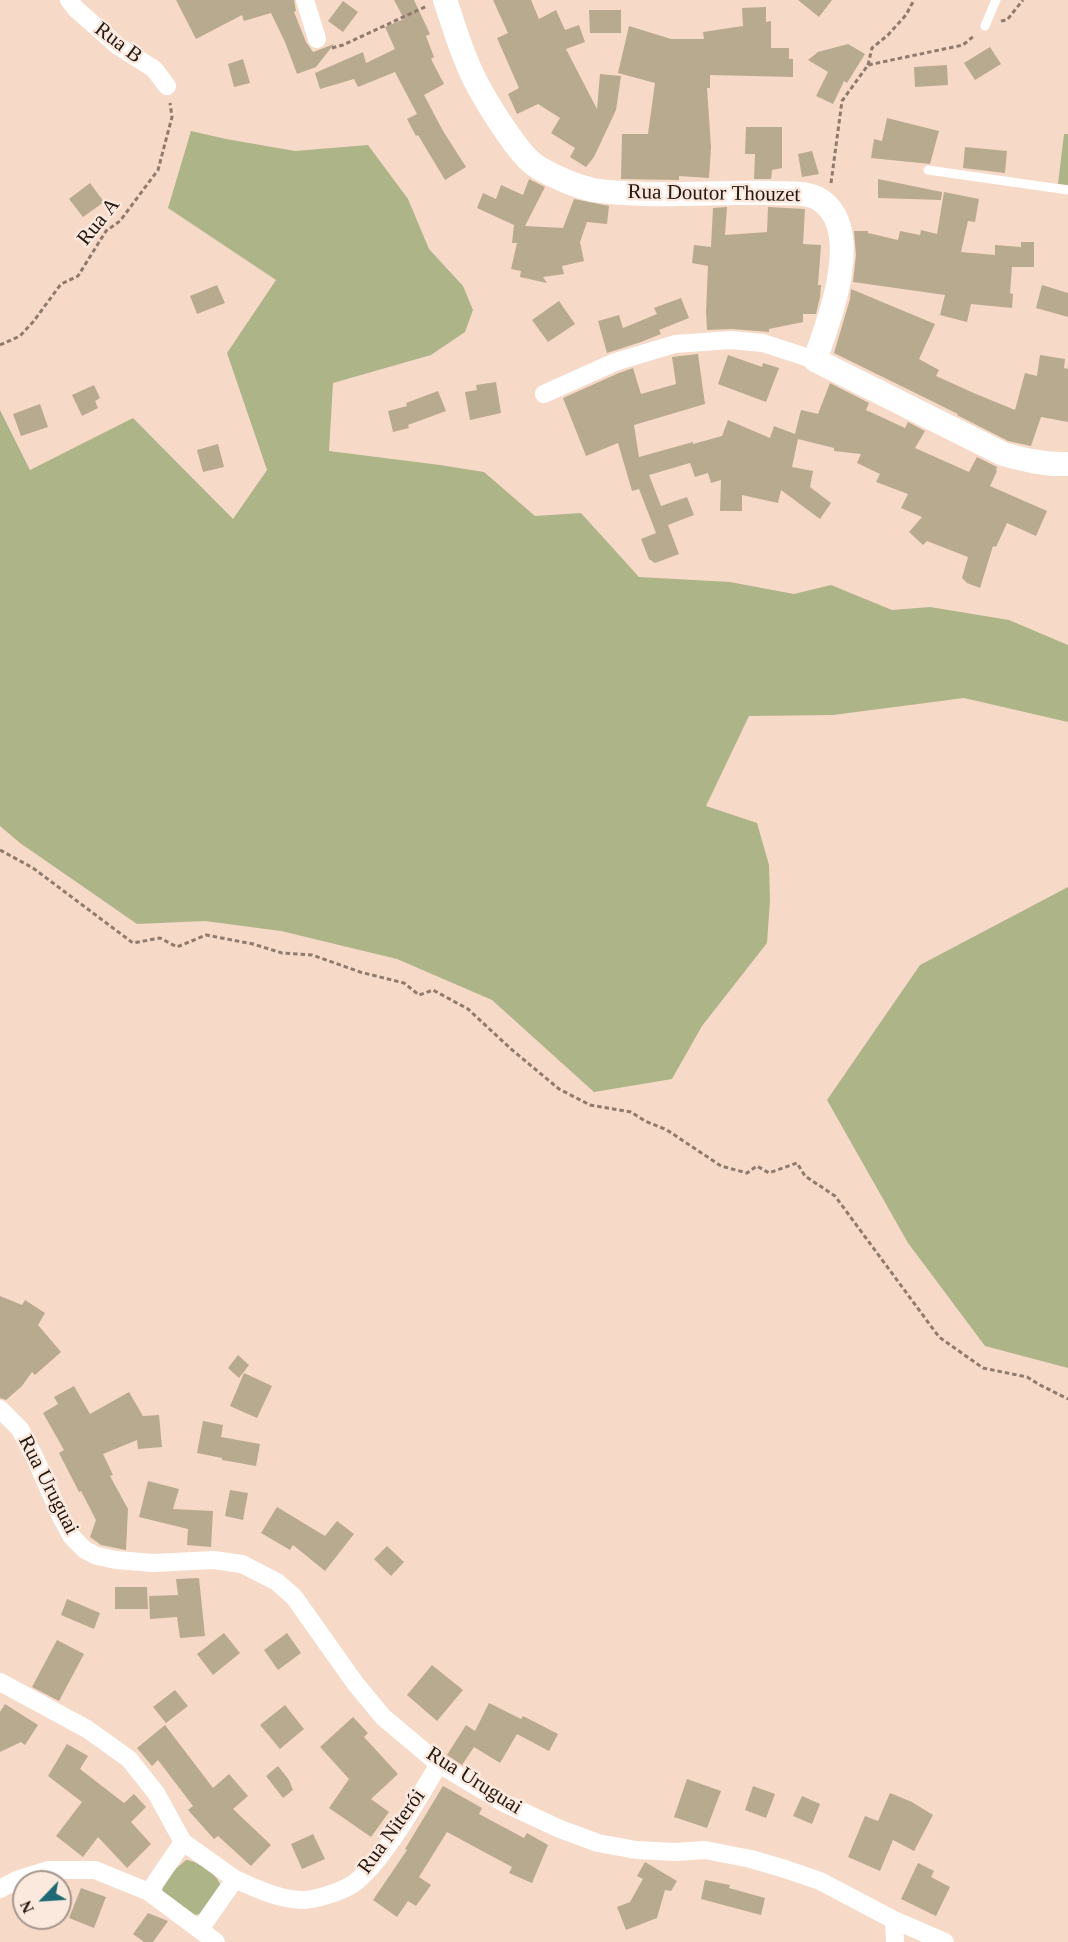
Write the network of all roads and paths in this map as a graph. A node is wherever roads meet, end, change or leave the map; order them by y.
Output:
1 (69, 0) edge
2 (304, 0) edge
3 (914, 0) edge
4 (996, 0) edge
5 (1023, 0) edge
6 (437, 2) edge
7 (985, 26) junction
8 (317, 39) joint
9 (868, 65) junction
10 (167, 86) joint
11 (928, 170) dead end
12 (1068, 190) edge
13 (826, 205) junction
14 (0, 345) edge
15 (815, 360) junction
16 (544, 394) dead end
17 (1068, 464) edge
18 (0, 850) edge
19 (1068, 1399) edge
20 (0, 1409) edge
21 (0, 1682) edge
22 (439, 1764) junction
23 (183, 1842) junction
24 (235, 1879) junction
25 (0, 1889) edge
26 (149, 1892) junction
27 (894, 1920) junction
28 (200, 1929) junction
29 (216, 1942) edge
30 (895, 1942) edge
31 (945, 1942) edge

1 - 10 street, Rua B
2 - 8 street
3 - 9 path
4 - 7 lane
5 - 7 path
6 - 8 path
6 - 13 street, Rua Doutor Thouzet
7 - 9 path
9 - 13 path
10 - 14 path, Rua A
11 - 12 lane
13 - 15 street, Rua Doutor Thouzet
15 - 16 street
15 - 17 street
18 - 19 path
20 - 22 street, Rua Uruguai
21 - 23 street
22 - 24 street, Rua Niterói
22 - 27 street, Rua Uruguai
23 - 24 street, Rua Niterói
23 - 26 street
24 - 28 street
25 - 26 street
26 - 28 street
27 - 30 street
27 - 31 street, Rua Uruguai
28 - 29 street

